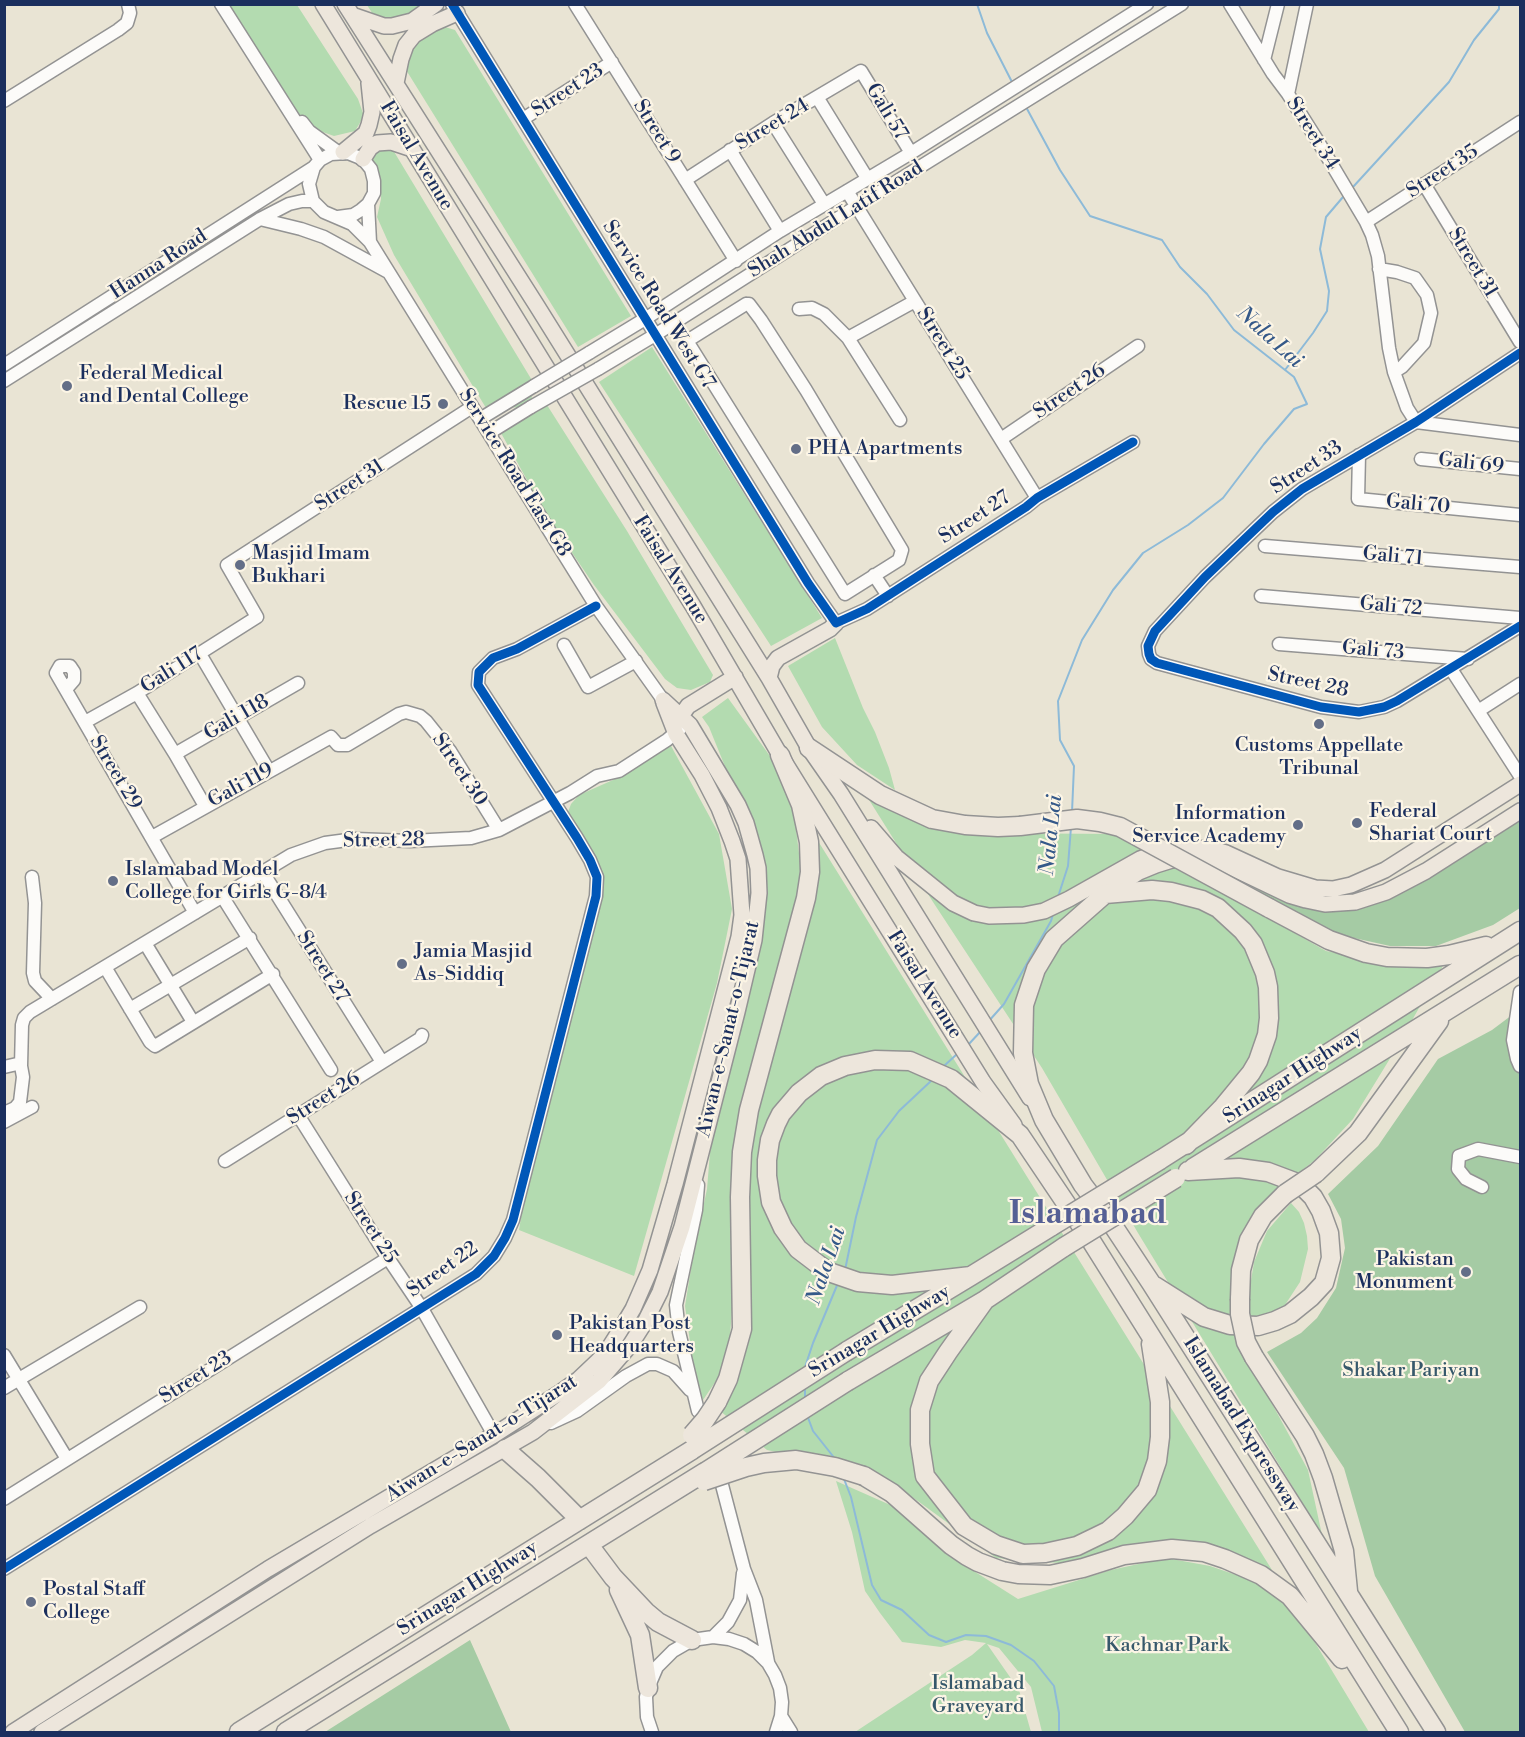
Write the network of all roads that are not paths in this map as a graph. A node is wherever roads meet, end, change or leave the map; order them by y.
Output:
1 (128, 4) edge
2 (221, 4) edge
3 (323, 4) edge
4 (436, 4) edge
5 (575, 4) edge
6 (1147, 4) edge
7 (1182, 4) edge
8 (1230, 4) edge
9 (1278, 4) edge
10 (1307, 4) edge
11 (454, 9) edge
12 (349, 10) edge
13 (1264, 60) junction
14 (612, 62) junction
15 (861, 71) joint
16 (366, 74) junction
17 (396, 83) junction
18 (1288, 94) junction
19 (817, 97) junction
20 (4, 101) edge
21 (284, 104) junction
22 (523, 119) junction
23 (1521, 122) edge
24 (773, 123) junction
25 (412, 149) junction
26 (730, 150) junction
27 (340, 152) junction
28 (911, 153) junction
29 (363, 159) junction
30 (317, 164) junction
31 (867, 178) junction
32 (685, 180) junction
33 (1424, 184) junction
34 (847, 191) junction
35 (314, 201) junction
36 (368, 204) junction
37 (824, 204) junction
38 (856, 206) junction
39 (338, 217) junction
40 (260, 219) junction
41 (1366, 222) junction
42 (780, 231) junction
43 (370, 242) junction
44 (736, 261) junction
45 (1379, 269) junction
46 (389, 272) junction
47 (915, 301) junction
48 (704, 303) junction
49 (799, 309) dead end
50 (645, 319) junction
51 (716, 322) junction
52 (655, 335) junction
53 (848, 338) junction
54 (1521, 342) edge
55 (1138, 346) dead end
56 (1521, 353) edge
57 (16, 357) junction
58 (4, 365) edge
59 (23, 370) junction
60 (1394, 372) junction
61 (4, 381) edge
62 (472, 407) junction
63 (480, 418) junction
64 (900, 420) dead end
65 (1416, 422) junction
66 (489, 433) junction
67 (1521, 435) edge
68 (1001, 439) junction
69 (1134, 442) dead end
70 (1359, 455) junction
71 (1421, 459) dead end
72 (1521, 469) edge
73 (1037, 498) junction
74 (1521, 515) edge
75 (1265, 546) dead end
76 (1521, 567) edge
77 (874, 575) junction
78 (888, 596) junction
79 (1261, 596) dead end
80 (596, 606) junction
81 (257, 617) joint
82 (1521, 618) edge
83 (836, 623) junction
84 (1521, 626) edge
85 (1279, 644) dead end
86 (564, 645) dead end
87 (753, 653) junction
88 (200, 654) junction
89 (1468, 659) junction
90 (636, 661) junction
91 (1176, 669) joint
92 (1451, 669) junction
93 (735, 677) junction
94 (769, 678) junction
95 (298, 683) dead end
96 (1521, 684) edge
97 (67, 688) dead end
98 (137, 693) junction
99 (663, 700) joint
100 (1478, 711) junction
101 (239, 717) junction
102 (85, 722) junction
103 (679, 724) junction
104 (331, 737) joint
105 (809, 748) junction
106 (175, 754) junction
107 (780, 755) junction
108 (269, 771) junction
109 (709, 771) junction
110 (1521, 776) edge
111 (1521, 784) edge
112 (841, 794) junction
113 (554, 801) junction
114 (205, 806) junction
115 (1521, 811) edge
116 (499, 830) junction
117 (152, 837) junction
118 (262, 871) junction
119 (32, 878) dead end
120 (1106, 886) junction
121 (222, 896) junction
122 (195, 913) junction
123 (1521, 930) edge
124 (249, 938) junction
125 (1502, 942) junction
126 (145, 943) junction
127 (1521, 965) edge
128 (105, 967) junction
129 (273, 974) junction
130 (171, 985) junction
131 (1521, 992) edge
132 (52, 999) junction
133 (130, 1010) junction
134 (1445, 1012) junction
135 (193, 1022) junction
136 (422, 1035) dead end
137 (382, 1062) junction
138 (21, 1066) junction
139 (1521, 1066) edge
140 (4, 1067) edge
141 (331, 1070) dead end
142 (32, 1107) dead end
143 (4, 1113) edge
144 (298, 1116) junction
145 (1044, 1120) junction
146 (4, 1122) edge
147 (1020, 1135) junction
148 (1186, 1145) junction
149 (701, 1148) junction
150 (1521, 1157) edge
151 (225, 1161) dead end
152 (1182, 1174) junction
153 (1482, 1187) dead end
154 (388, 1258) junction
155 (650, 1270) junction
156 (666, 1276) junction
157 (971, 1276) junction
158 (1151, 1283) junction
159 (985, 1300) junction
160 (140, 1307) dead end
161 (421, 1307) junction
162 (1149, 1334) junction
163 (4, 1354) edge
164 (20, 1379) junction
165 (4, 1388) edge
166 (693, 1393) junction
167 (698, 1411) dead end
168 (533, 1432) junction
169 (500, 1442) junction
170 (692, 1442) junction
171 (67, 1459) junction
172 (711, 1479) junction
173 (4, 1499) edge
174 (580, 1520) junction
175 (589, 1545) junction
176 (4, 1569) edge
177 (744, 1569) junction
178 (613, 1577) junction
179 (1348, 1595) junction
180 (713, 1637) junction
181 (692, 1640) junction
182 (768, 1663) junction
183 (648, 1688) junction
184 (781, 1716) junction
185 (1395, 1726) edge
186 (13, 1732) edge
187 (42, 1732) edge
188 (239, 1732) edge
189 (286, 1732) edge
190 (652, 1732) edge
191 (776, 1732) edge
192 (791, 1732) edge
193 (1436, 1732) edge

1 - 20 street
2 - 21 street
3 - 16 main road, Faisal Avenue
4 - 12 main road
5 - 14 street, Street 9
6 - 28 street, Shah Abdul Latif Road
7 - 38 street, Shah Abdul Latif Road
8 - 13 street, Street 34
9 - 13 street
10 - 18 street
11 - 17 main road
11 - 22 street, Service Road West G7
12 - 17 main road, Faisal Avenue
13 - 18 street, Street 34
14 - 22 street, Street 23
14 - 32 street, Street 9
15 - 19 street, Street 24
15 - 28 street, Gali 57
16 - 25 main road, Faisal Avenue
16 - 27 main road
17 - 87 main road, Faisal Avenue
18 - 41 street, Street 34
19 - 24 street, Street 24
19 - 31 street
21 - 27 street
21 - 30 street
22 - 50 street, Service Road West G7
23 - 33 street, Street 35
24 - 26 street, Street 24
24 - 37 street
25 - 29 main road
25 - 93 main road, Faisal Avenue
26 - 32 street, Street 24
26 - 42 street
27 - 29 street
27 - 30 street
28 - 31 street, Shah Abdul Latif Road
29 - 36 street
30 - 35 street
30 - 57 street, Hanna Road
31 - 34 street, Shah Abdul Latif Road
32 - 44 street, Street 9
33 - 41 street, Street 35
33 - 54 street, Street 31
34 - 37 street, Shah Abdul Latif Road
34 - 38 street, Street 25
35 - 39 street
35 - 40 street, Hanna Road
36 - 39 street
36 - 43 street
37 - 42 street, Shah Abdul Latif Road
38 - 47 street, Street 25
38 - 48 street, Shah Abdul Latif Road
39 - 43 street
40 - 46 street
40 - 59 street, Hanna Road
41 - 45 street, Street 34
42 - 44 street, Shah Abdul Latif Road
43 - 46 street, Service Road East G8
44 - 50 street, Shah Abdul Latif Road
45 - 60 street, Street 34
45 - 60 street
46 - 62 street, Service Road East G8
47 - 53 street
47 - 68 street, Street 25
48 - 51 street
48 - 52 street, Shah Abdul Latif Road
49 - 53 street
50 - 52 street, Service Road West G7
50 - 63 street, Shah Abdul Latif Road, bridge
51 - 77 street
51 - 77 street
52 - 66 street, Shah Abdul Latif Road, bridge
52 - 83 street, Service Road West G7
53 - 64 street
55 - 68 street, Street 26
56 - 65 street, Street 33
57 - 58 street, Hanna Road
57 - 59 street
59 - 61 street, Hanna Road
60 - 65 street, Street 34
62 - 63 street, Service Road East G8
62 - 81 street, Street 31
63 - 66 street, Service Road East G8
65 - 67 street
65 - 70 street, Street 33
66 - 80 street, Service Road East G8
68 - 73 street, Street 25
69 - 73 street, Street 27
70 - 74 street, Gali 70
70 - 91 street, Street 33
71 - 72 street, Gali 69
73 - 78 street, Street 27
75 - 76 street, Gali 71
77 - 78 street
78 - 83 street, Street 27
79 - 82 street, Gali 72
80 - 90 street, Service Road East G8
80 - 113 street, Street 22
81 - 88 street, Gali 117
83 - 87 main road
83 - 94 main road
84 - 89 street, Street 28
85 - 89 street, Gali 73
86 - 90 street
87 - 94 main road, Faisal Avenue
88 - 98 street, Gali 117
88 - 101 street
89 - 92 street, Street 28
90 - 99 street, Service Road East G8
91 - 92 street, Street 28
92 - 100 street
93 - 103 main road
93 - 107 main road, Faisal Avenue
94 - 105 main road, Faisal Avenue
95 - 101 street, Gali 118
96 - 100 street
97 - 102 street, Street 29
98 - 102 street, Gali 117
98 - 106 street
99 - 103 main road, Aiwan-e-Sanat-o-Tijarat
100 - 110 street
101 - 106 street, Gali 118
101 - 108 street
102 - 117 street, Street 29
103 - 109 main road, Aiwan-e-Sanat-o-Tijarat
103 - 113 street, Street 28
104 - 108 street, Gali 119
104 - 116 street, Street 30
105 - 112 main road, Faisal Avenue
105 - 125 highway, bridge
106 - 114 street
107 - 147 main road, Faisal Avenue
107 - 170 highway, bridge
108 - 114 street, Gali 119
109 - 149 main road, Aiwan-e-Sanat-o-Tijarat
109 - 155 main road, Aiwan-e-Sanat-o-Tijarat
111 - 120 main road
112 - 120 main road
112 - 145 main road, Faisal Avenue
113 - 116 street, Street 28
113 - 161 street, Street 22
114 - 117 street, Gali 119
115 - 120 main road
116 - 118 street, Street 28
117 - 122 street, Street 29
118 - 121 street, Street 28
118 - 137 street, Street 27
119 - 132 street
120 - 145 highway, Islamabad Expressway
120 - 148 highway
121 - 122 street, Street 28
121 - 124 street
122 - 126 street, Street 28
123 - 125 highway, Srinagar Highway
124 - 129 street
124 - 130 street
125 - 148 highway, Srinagar Highway
126 - 128 street, Street 28
126 - 130 street
127 - 134 highway, Srinagar Highway
128 - 132 street, Street 28
128 - 133 street
129 - 135 street
129 - 141 street
130 - 133 street
130 - 135 street
131 - 139 street
132 - 138 street, Street 28
133 - 135 street
134 - 152 highway, Srinagar Highway
134 - 179 highway, bridge
136 - 137 street, Street 26
137 - 144 street, Street 26
138 - 140 street
138 - 143 street
142 - 146 street
144 - 151 street, Street 26
144 - 154 street, Street 25
145 - 158 highway, Islamabad Expressway
147 - 157 highway, Islamabad Expressway
147 - 162 highway, Islamabad Expressway
148 - 157 highway, Srinagar Highway, bridge
149 - 156 main road, Aiwan-e-Sanat-o-Tijarat
149 - 166 street
150 - 153 street
152 - 158 highway
152 - 159 highway, Srinagar Highway, bridge
154 - 161 street, Street 25
154 - 171 street, Street 23
155 - 156 main road
155 - 169 main road, Aiwan-e-Sanat-o-Tijarat
156 - 168 main road, Aiwan-e-Sanat-o-Tijarat
157 - 170 highway, Srinagar Highway, bridge
158 - 179 highway, Islamabad Expressway
159 - 162 highway
159 - 172 highway, Srinagar Highway, bridge
160 - 164 street
161 - 169 street, Street 25
161 - 176 street, Street 22
162 - 185 highway, Islamabad Expressway
163 - 164 street
164 - 165 street
164 - 171 street
166 - 167 street
166 - 168 street
168 - 169 main road, Aiwan-e-Sanat-o-Tijarat
169 - 174 highway
169 - 186 main road, Aiwan-e-Sanat-o-Tijarat
169 - 187 main road, Aiwan-e-Sanat-o-Tijarat
170 - 174 highway, Srinagar Highway
171 - 173 street, Street 23
172 - 175 highway, Srinagar Highway
172 - 177 street
172 - 185 highway, bridge
174 - 188 highway, Srinagar Highway
175 - 178 highway
175 - 189 highway, Srinagar Highway
177 - 180 street
177 - 182 street
178 - 181 highway
178 - 183 highway
179 - 193 highway, Islamabad Expressway
180 - 181 street
180 - 182 street
181 - 183 street
182 - 184 street
183 - 190 street
184 - 191 street
184 - 192 street

